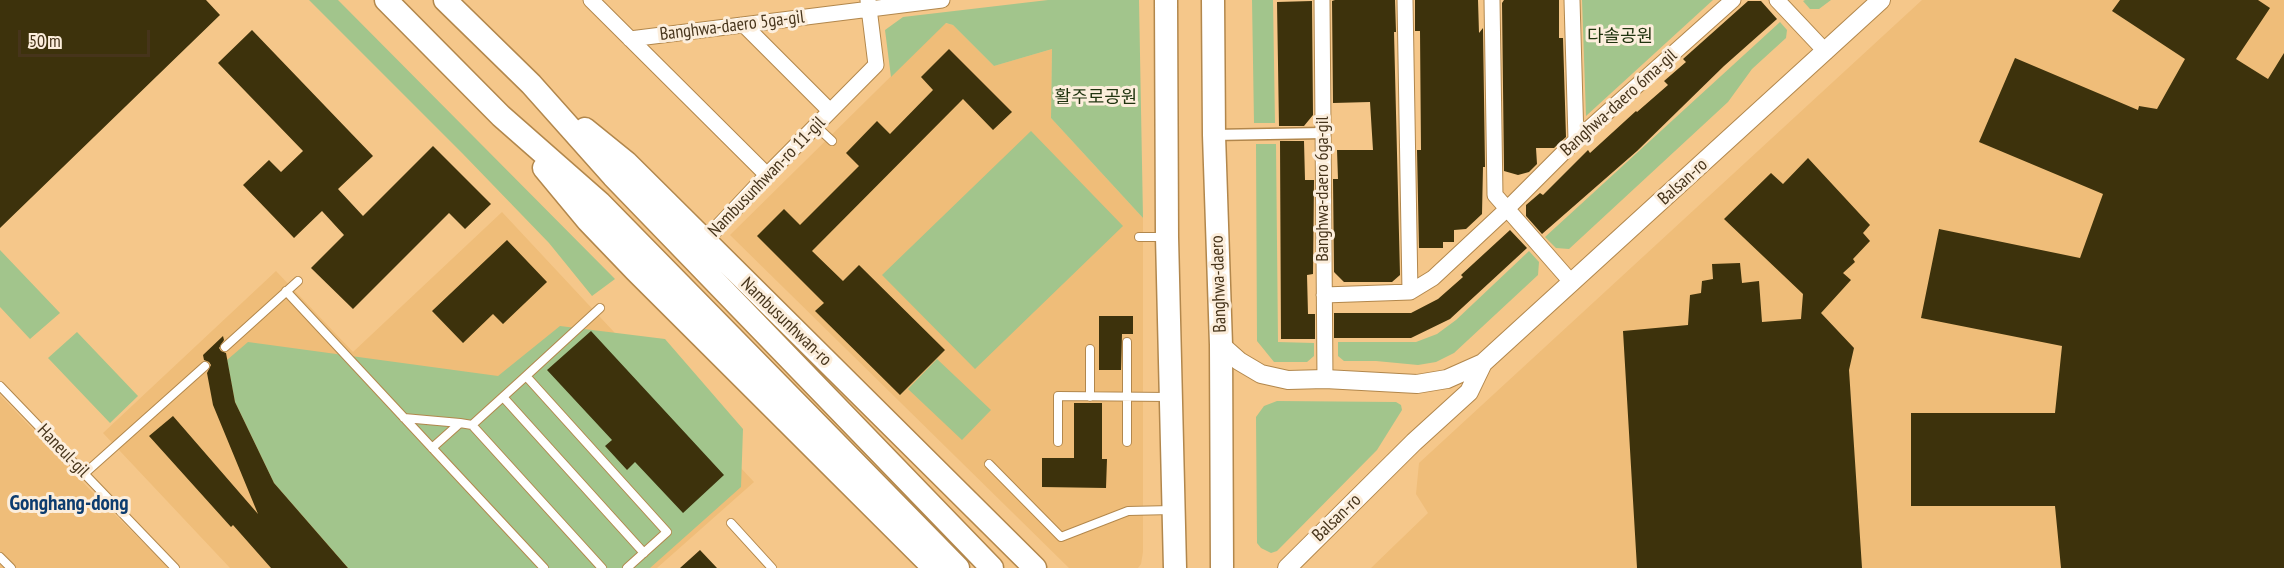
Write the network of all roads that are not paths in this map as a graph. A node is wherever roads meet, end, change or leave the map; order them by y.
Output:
1 (386, 0) edge
2 (445, 0) edge
3 (591, 0) edge
4 (942, 0) edge
5 (1166, 0) edge
6 (1213, 0) edge
7 (1322, 0) edge
8 (1404, 0) edge
9 (1492, 0) edge
10 (1572, 0) edge
11 (1733, 0) edge
12 (1777, 0) edge
13 (1881, 0) edge
14 (868, 4) edge
15 (744, 25) junction
16 (630, 39) junction
17 (1826, 52) junction
18 (531, 84) junction
19 (830, 111) junction
20 (501, 116) junction
21 (816, 126) junction
22 (1323, 133) junction
23 (1214, 135) junction
24 (1576, 140) junction
25 (832, 141) dead end
26 (767, 175) junction
27 (1507, 209) junction
28 (1139, 237) dead end
29 (1167, 237) junction
30 (704, 242) junction
31 (298, 281) dead end
32 (1572, 283) junction
33 (286, 291) junction
34 (1410, 292) junction
35 (1324, 295) junction
36 (600, 308) dead end
37 (1127, 342) dead end
38 (1221, 345) junction
39 (225, 346) dead end
40 (1090, 349) dead end
41 (1483, 363) junction
42 (205, 366) dead end
43 (526, 376) junction
44 (1325, 379) junction
45 (0, 386) edge
46 (502, 397) junction
47 (1090, 397) junction
48 (1127, 397) junction
49 (1170, 397) junction
50 (404, 418) junction
51 (459, 423) junction
52 (472, 425) junction
53 (1058, 442) dead end
54 (1126, 442) dead end
55 (432, 448) junction
56 (990, 464) dead end
57 (84, 474) junction
58 (1174, 509) junction
59 (731, 523) dead end
60 (644, 553) junction
61 (0, 557) edge
62 (1174, 567) edge
63 (11, 568) edge
64 (175, 568) edge
65 (544, 568) edge
66 (602, 568) edge
67 (627, 568) edge
68 (772, 568) edge
69 (934, 568) edge
70 (958, 568) edge
71 (992, 568) edge
72 (1035, 568) edge
73 (1222, 568) edge
74 (1287, 568) edge

1 - 20 main road
2 - 18 main road, Nambusunhwan-ro
3 - 16 street
4 - 14 street, Banghwa-daero 5ga-gil
5 - 29 main road
6 - 23 main road, Banghwa-daero
7 - 22 street, Banghwa-daero 6ga-gil
8 - 34 street
9 - 27 street
10 - 24 street
11 - 24 street, Banghwa-daero 6ma-gil
12 - 17 street
13 - 17 street, Balsan-ro
14 - 15 street, Banghwa-daero 5ga-gil
14 - 19 street, Nambusunhwan-ro 11-gil
15 - 16 street, Banghwa-daero 5ga-gil
15 - 19 street, Nambusunhwan-ro 11-gil
16 - 26 street
17 - 32 street, Balsan-ro
18 - 30 main road, Nambusunhwan-ro
18 - 71 main road, Nambusunhwan-ro
19 - 21 street, Nambusunhwan-ro 11-gil
20 - 69 main road
20 - 70 main road
21 - 25 lane
21 - 26 street, Nambusunhwan-ro 11-gil
22 - 23 street
22 - 35 street, Banghwa-daero 6ga-gil
23 - 38 main road, Banghwa-daero
24 - 27 street, Banghwa-daero 6ma-gil
26 - 30 street, Nambusunhwan-ro 11-gil
27 - 32 street
27 - 34 street, Banghwa-daero 6ma-gil
28 - 29 lane
29 - 49 main road
30 - 72 main road, Nambusunhwan-ro
31 - 33 lane
32 - 41 street, Balsan-ro
33 - 39 lane
33 - 50 lane
34 - 35 street
35 - 44 street, Banghwa-daero 6ga-gil
36 - 43 lane
37 - 48 lane
38 - 44 street, Balsan-ro
38 - 73 main road, Banghwa-daero
40 - 47 lane
41 - 44 street, Balsan-ro
41 - 74 street, Balsan-ro
42 - 57 lane
43 - 46 lane
43 - 60 lane
45 - 57 lane, Haneul-gil
46 - 52 lane
46 - 60 lane
47 - 48 lane
47 - 53 lane
48 - 49 lane
48 - 54 lane
49 - 58 main road
50 - 51 lane
50 - 55 lane
51 - 52 lane
51 - 55 lane
52 - 66 lane
55 - 65 lane
56 - 58 lane
57 - 64 lane, Haneul-gil
58 - 62 main road
59 - 68 lane
60 - 67 lane
61 - 63 lane

